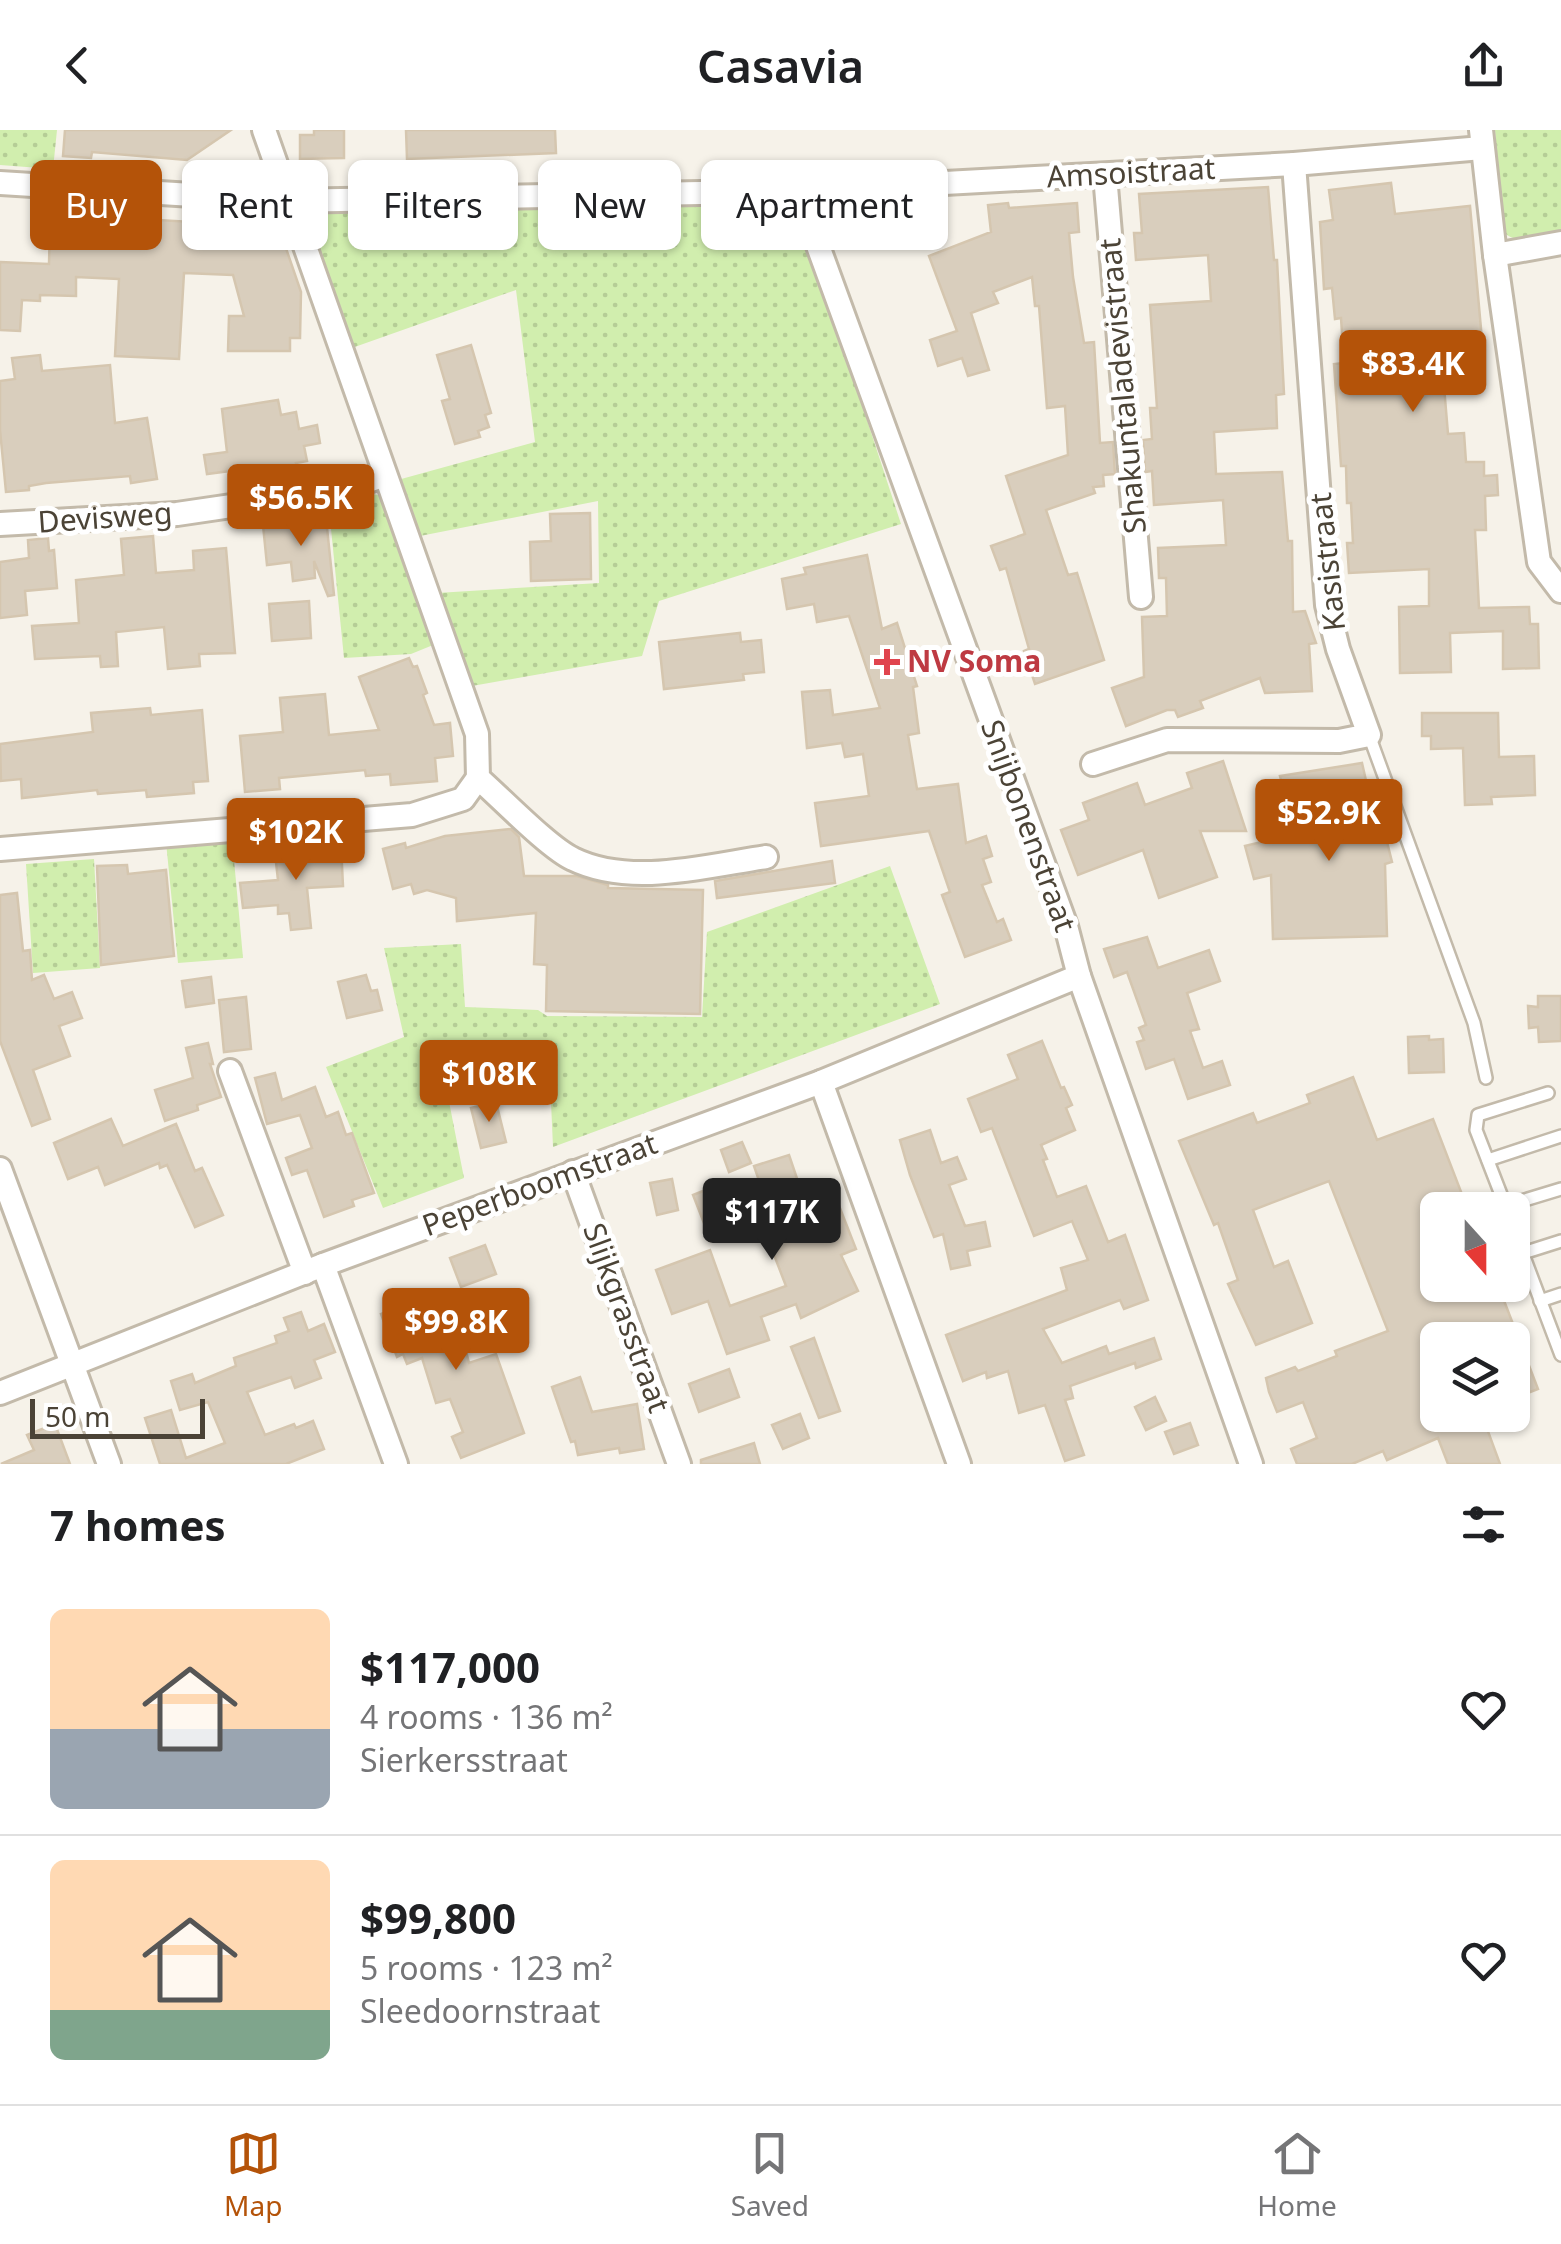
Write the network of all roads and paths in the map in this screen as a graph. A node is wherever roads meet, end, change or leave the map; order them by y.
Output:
1 (264, 130) edge
2 (1482, 139) edge
3 (274, 160) edge
4 (1294, 164) junction
5 (1106, 175) junction
6 (0, 183) edge
7 (948, 183) edge
8 (701, 192) edge
9 (182, 194) edge
10 (328, 200) edge
11 (1561, 243) edge
12 (305, 250) edge
13 (820, 250) edge
14 (1495, 254) junction
15 (385, 475) junction
16 (0, 524) edge
17 (1561, 591) edge
18 (1140, 597) dead end
19 (1368, 734) junction
20 (1093, 764) dead end
21 (478, 778) junction
22 (0, 849) edge
23 (766, 857) dead end
24 (1079, 976) junction
25 (230, 1071) dead end
26 (1486, 1078) dead end
27 (821, 1082) junction
28 (1548, 1093) dead end
29 (1561, 1136) edge
30 (1488, 1160) junction
31 (0, 1169) edge
32 (573, 1172) junction
33 (1561, 1189) edge
34 (1500, 1192) edge
35 (1530, 1200) edge
36 (1561, 1242) edge
37 (1530, 1252) edge
38 (314, 1269) junction
39 (1530, 1273) edge
40 (1561, 1294) edge
41 (1540, 1301) junction
42 (1560, 1348) edge
43 (73, 1364) junction
44 (0, 1393) edge
45 (109, 1464) edge
46 (396, 1464) edge
47 (678, 1464) edge
48 (959, 1464) edge
49 (1251, 1464) edge

1 - 3 street
2 - 4 street, Amsoistraat
2 - 14 street
4 - 5 street, Amsoistraat
4 - 19 street, Kasistraat
5 - 7 street, Amsoistraat
5 - 18 street, Shakuntaladevistraat
6 - 9 street, Amsoistraat
8 - 10 street, Amsoistraat
11 - 14 street
12 - 15 street
13 - 24 street, Snijbonenstraat
14 - 17 street
15 - 16 street, Devisweg
15 - 21 street
19 - 20 street
19 - 26 lane
21 - 22 street
21 - 23 street
24 - 27 street, Peperboomstraat
24 - 49 street, Snijbonenstraat
25 - 38 street
27 - 32 street, Peperboomstraat
27 - 48 street
28 - 30 lane
29 - 30 lane
30 - 34 lane
31 - 43 street
32 - 38 street, Peperboomstraat
32 - 47 street, Slijkgrasstraat
33 - 35 lane
36 - 37 lane
38 - 43 street, Peperboomstraat
38 - 46 street
39 - 41 lane
40 - 41 lane
41 - 42 lane
43 - 44 street, Peperboomstraat
43 - 45 street

